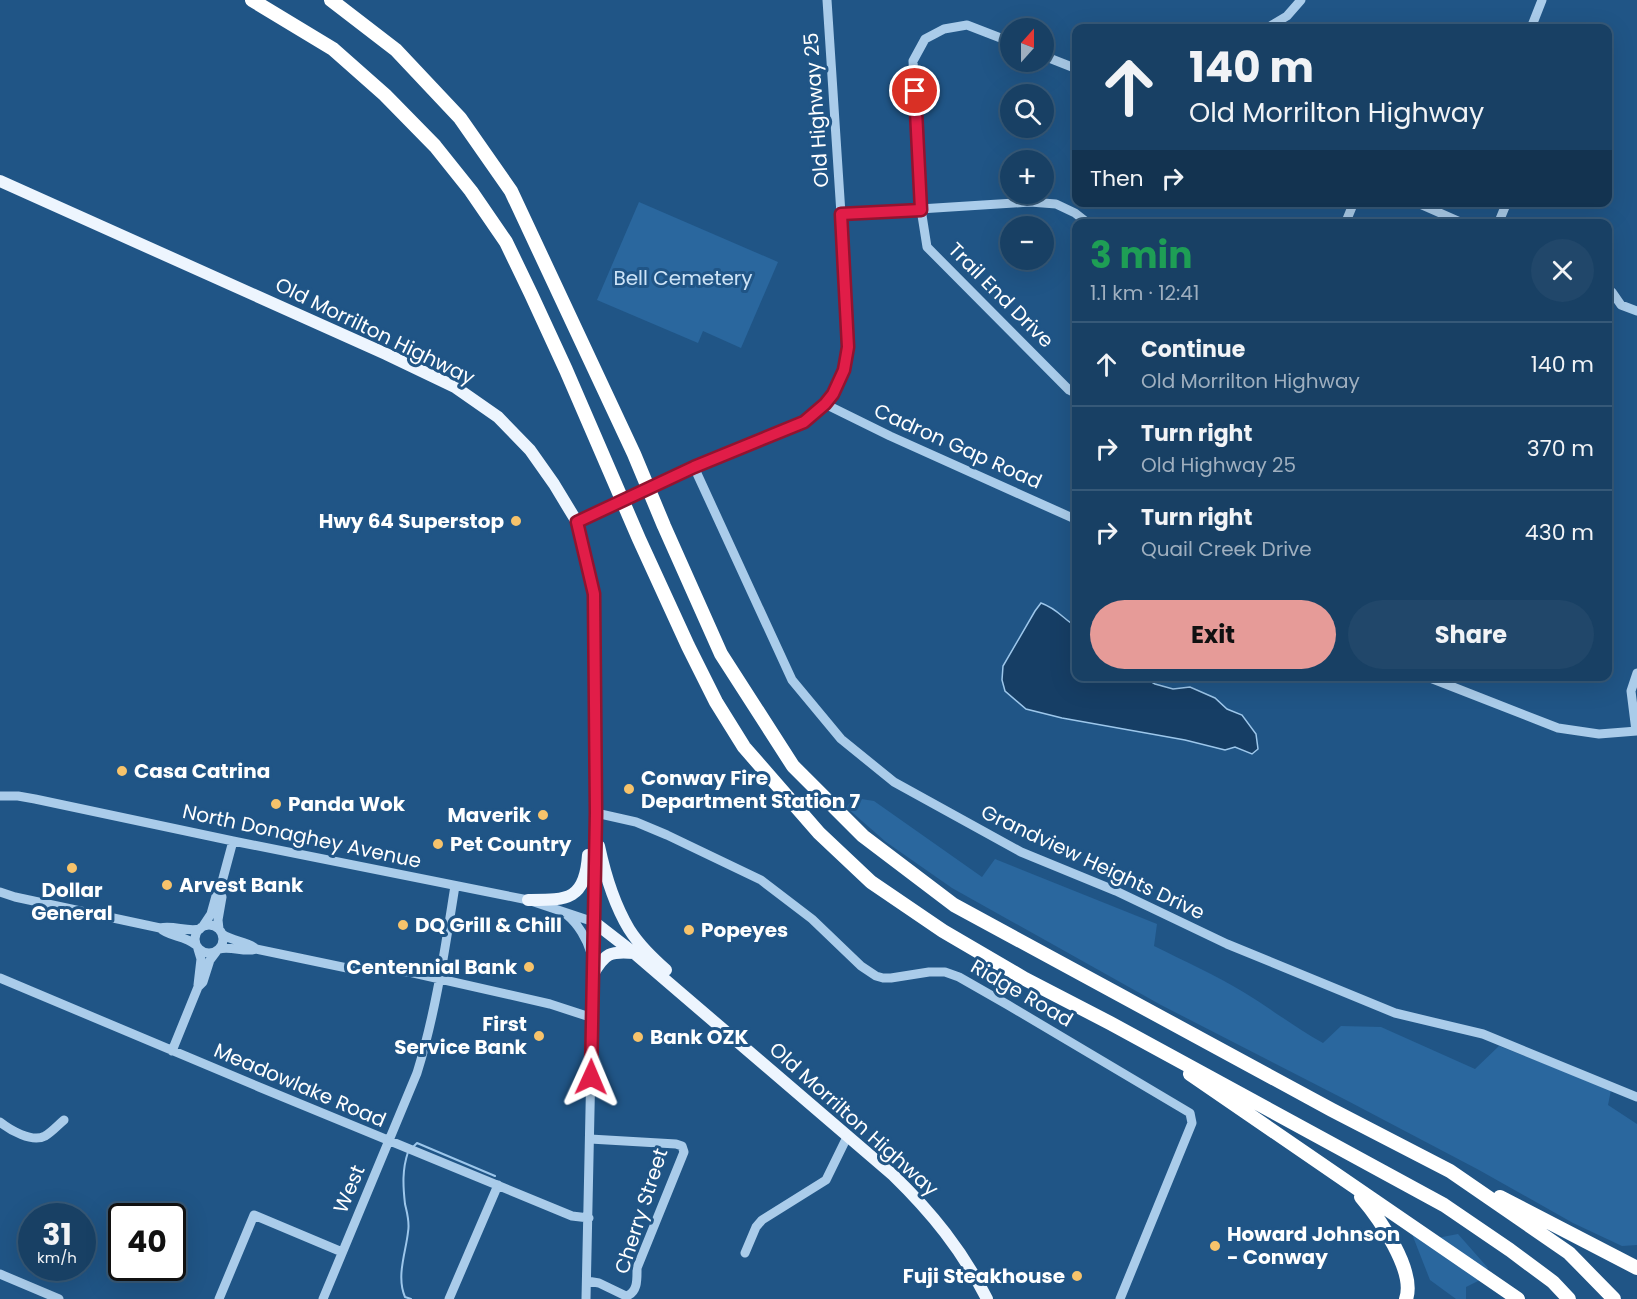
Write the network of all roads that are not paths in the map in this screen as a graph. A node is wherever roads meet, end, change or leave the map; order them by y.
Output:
1 (252, 0) edge
2 (332, 0) edge
3 (827, 0) edge
4 (1301, 0) edge
5 (1542, 0) edge
6 (1274, 24) edge
7 (1533, 24) edge
8 (1000, 38) edge
9 (1054, 60) edge
10 (1072, 67) edge
11 (0, 181) edge
12 (1426, 207) edge
13 (921, 210) junction
14 (841, 214) junction
15 (1083, 219) edge
16 (1454, 219) edge
17 (1612, 292) dead end
18 (1637, 311) edge
19 (1072, 392) edge
20 (825, 404) junction
21 (694, 467) junction
22 (1072, 518) edge
23 (577, 522) junction
24 (1637, 673) edge
25 (1438, 681) edge
26 (1637, 731) edge
27 (0, 796) edge
28 (596, 813) junction
29 (233, 841) junction
30 (455, 886) junction
31 (0, 892) edge
32 (219, 893) junction
33 (528, 900) junction
34 (563, 911) junction
35 (594, 922) junction
36 (201, 927) junction
37 (160, 928) junction
38 (220, 931) junction
39 (197, 947) junction
40 (256, 949) junction
41 (217, 950) junction
42 (634, 953) junction
43 (592, 960) junction
44 (593, 974) junction
45 (0, 978) edge
46 (440, 980) junction
47 (198, 987) junction
48 (593, 1020) junction
49 (1110, 1023) junction
50 (726, 1031) junction
51 (172, 1051) junction
52 (1637, 1097) edge
53 (64, 1120) dead end
54 (0, 1122) edge
55 (848, 1135) junction
56 (590, 1139) junction
57 (389, 1141) junction
58 (1450, 1171) junction
59 (1350, 1184) junction
60 (498, 1185) junction
61 (588, 1218) junction
62 (342, 1252) junction
63 (745, 1253) dead end
64 (1637, 1268) edge
65 (0, 1274) edge
66 (587, 1281) junction
67 (59, 1299) edge
68 (219, 1299) edge
69 (323, 1299) edge
70 (449, 1299) edge
71 (586, 1299) edge
72 (987, 1299) edge
73 (1120, 1299) edge
74 (1406, 1299) edge
75 (1518, 1299) edge
76 (1569, 1299) edge
77 (1614, 1299) edge

1 - 49 highway
2 - 58 highway
3 - 14 street, Old Highway 25
4 - 6 street
5 - 7 street
8 - 13 street, Trail End Drive
9 - 10 street
11 - 23 main road, Old Morrilton Highway
12 - 16 street
13 - 14 street
13 - 15 street
13 - 19 street, Trail End Drive
14 - 20 street, Old Highway 25
17 - 18 street
20 - 21 street, Old Highway 25
20 - 22 street, Cadron Gap Road
21 - 23 street, Old Highway 25
21 - 52 street, Grandview Heights Drive
23 - 28 main road, Old Morrilton Highway
24 - 26 street
25 - 26 street
27 - 29 street, North Donaghey Avenue
28 - 33 main road
28 - 35 main road, Old Morrilton Highway
28 - 50 main road
28 - 73 street, Ridge Road
29 - 30 street, North Donaghey Avenue
29 - 32 street
30 - 33 street, North Donaghey Avenue
30 - 46 street, West
31 - 37 street
32 - 36 street
32 - 38 street
33 - 34 street, North Donaghey Avenue
34 - 35 street, North Donaghey Avenue
34 - 43 street
35 - 42 main road, Old Morrilton Highway
35 - 43 street
36 - 37 street
36 - 38 street
36 - 39 street
37 - 39 street
38 - 40 street
38 - 41 street
39 - 41 street
39 - 47 street
40 - 41 street
40 - 46 street
41 - 47 street
42 - 44 main road
42 - 50 main road, Old Morrilton Highway
43 - 44 street
44 - 48 street
45 - 51 street, Meadowlake Road
46 - 48 street
46 - 57 street, West
47 - 51 street
48 - 56 street
49 - 59 highway
49 - 76 highway
50 - 55 main road, Old Morrilton Highway
51 - 57 street, Meadowlake Road
53 - 54 street
55 - 63 street
55 - 72 main road, Old Morrilton Highway
56 - 61 street
56 - 66 street, Cherry Street
57 - 60 street, Meadowlake Road
57 - 62 street, West
58 - 64 highway
58 - 77 highway
59 - 74 highway
59 - 75 highway
60 - 61 street, Meadowlake Road
60 - 70 street
61 - 66 street
62 - 68 street
62 - 69 street, West
65 - 67 street
66 - 71 street

